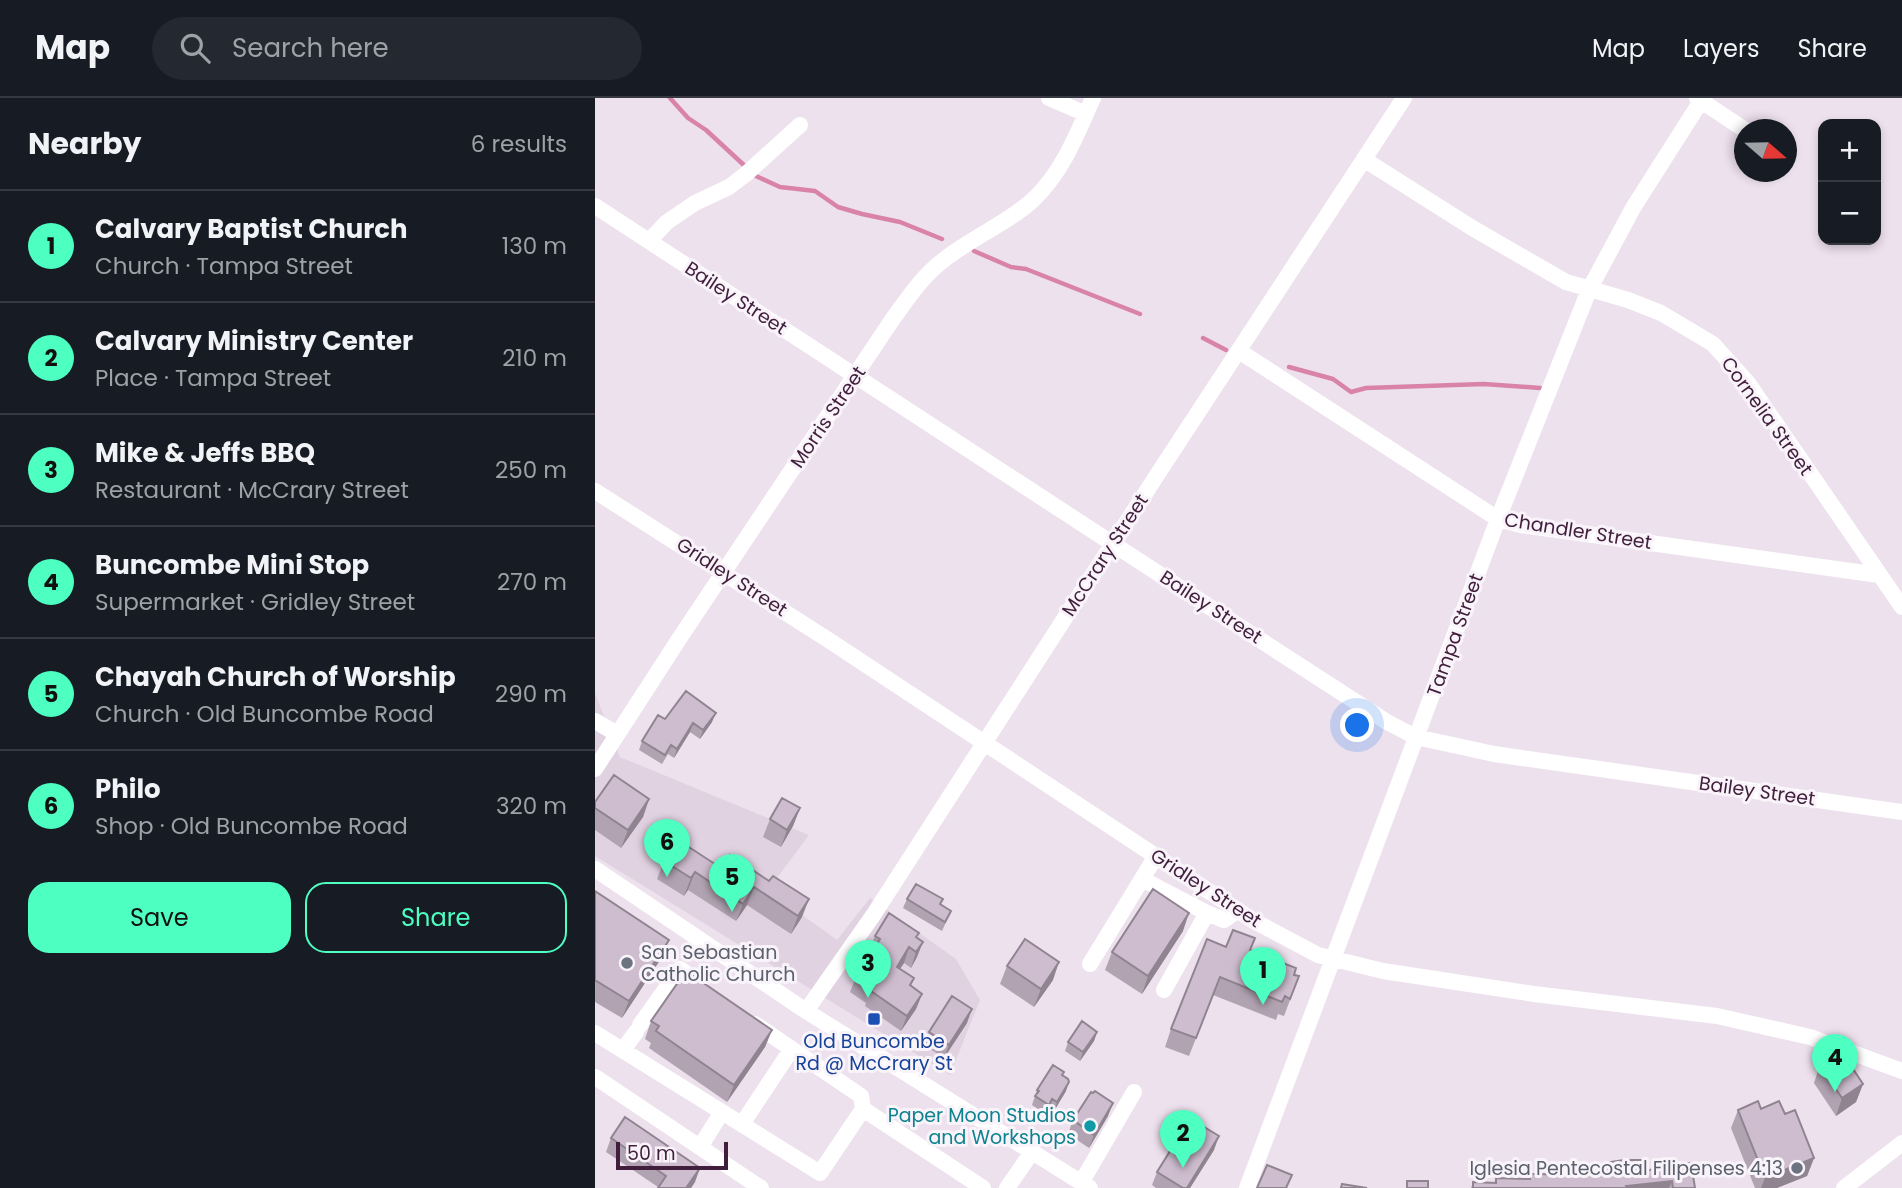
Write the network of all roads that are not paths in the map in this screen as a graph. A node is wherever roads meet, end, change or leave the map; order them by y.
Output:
1 (1049, 98) edge
2 (1093, 98) edge
3 (1404, 98) edge
4 (1699, 100) edge
5 (1086, 114) junction
6 (1734, 123) edge
7 (800, 125) dead end
8 (1365, 160) junction
9 (595, 206) edge
10 (649, 241) junction
11 (1588, 290) junction
12 (1239, 351) junction
13 (856, 376) junction
14 (595, 491) edge
15 (1498, 519) junction
16 (1113, 543) junction
17 (724, 572) junction
18 (1879, 575) junction
19 (1902, 607) edge
20 (595, 721) edge
21 (617, 734) junction
22 (1416, 737) junction
23 (983, 743) junction
24 (595, 769) edge
25 (1902, 812) edge
26 (1156, 856) junction
27 (595, 869) edge
28 (1142, 879) junction
29 (1198, 884) junction
30 (1185, 902) junction
31 (1238, 910) junction
32 (1207, 914) junction
33 (1333, 959) junction
34 (1090, 964) dead end
35 (1164, 990) dead end
36 (713, 993) edge
37 (806, 1011) junction
38 (747, 1018) edge
39 (595, 1032) edge
40 (623, 1050) junction
41 (791, 1050) junction
42 (1902, 1072) edge
43 (595, 1077) edge
44 (1134, 1092) dead end
45 (863, 1109) junction
46 (722, 1112) junction
47 (742, 1124) junction
48 (1902, 1143) edge
49 (700, 1147) junction
50 (1032, 1152) junction
51 (750, 1185) edge
52 (1086, 1185) edge
53 (983, 1188) edge
54 (1007, 1188) edge
55 (1247, 1188) edge
56 (1844, 1188) edge

1 - 5 street
2 - 5 street, Morris Street
3 - 8 street, McCrary Street
4 - 6 street
4 - 11 street, Tampa Street
5 - 13 street, Morris Street
7 - 10 street
8 - 11 street, Cornelia Street
8 - 12 street, McCrary Street
9 - 10 street, Bailey Street
10 - 13 street, Bailey Street
11 - 15 street, Tampa Street
11 - 18 street, Cornelia Street
12 - 15 street, Chandler Street
12 - 16 street, McCrary Street
13 - 16 street, Bailey Street
13 - 17 street, Morris Street
14 - 17 street, Gridley Street
15 - 18 street, Chandler Street
15 - 22 street, Tampa Street
16 - 22 street, Bailey Street
16 - 23 street, McCrary Street
17 - 21 street, Morris Street
17 - 23 street, Gridley Street
18 - 19 street, Cornelia Street
20 - 21 street
21 - 24 street, Morris Street
22 - 25 street, Bailey Street
22 - 33 street, Tampa Street
23 - 26 street, Gridley Street
23 - 37 street, McCrary Street
26 - 28 street
26 - 29 street, Gridley Street
27 - 37 street
28 - 30 street
28 - 34 street
29 - 30 street
29 - 31 street, Gridley Street
30 - 32 street
31 - 32 street
31 - 33 street, Gridley Street
32 - 35 street
33 - 42 street, Gridley Street
33 - 55 street, Tampa Street
36 - 40 street
37 - 50 street
38 - 41 street
39 - 40 street
40 - 46 street
41 - 45 street
41 - 47 street
43 - 49 street
44 - 52 street
45 - 47 street
45 - 53 street
46 - 47 street
46 - 49 street
48 - 56 street
49 - 51 street
50 - 52 street
50 - 54 street

